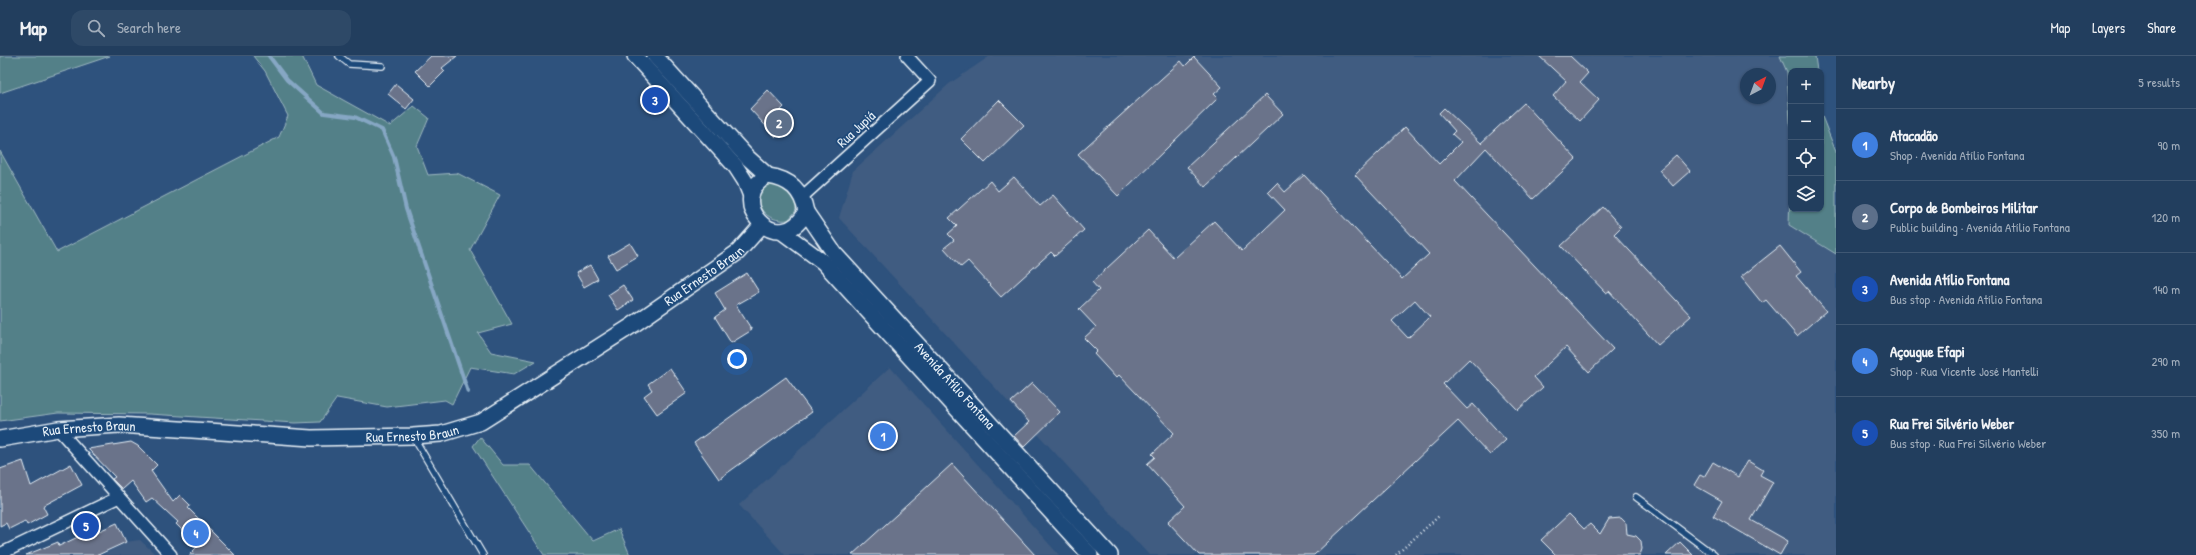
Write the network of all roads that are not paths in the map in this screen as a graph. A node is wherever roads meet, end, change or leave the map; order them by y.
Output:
1 (340, 56) edge
2 (635, 56) edge
3 (655, 56) edge
4 (907, 56) edge
5 (382, 66) dead end
6 (768, 176) junction
7 (751, 196) junction
8 (802, 197) junction
9 (806, 212) junction
10 (762, 225) junction
11 (781, 231) junction
12 (58, 430) junction
13 (413, 436) junction
14 (0, 439) edge
15 (119, 497) junction
16 (1636, 497) dead end
17 (0, 554) edge
18 (171, 555) edge
19 (483, 555) edge
20 (1090, 555) edge
21 (1110, 555) edge
22 (1714, 555) edge

1 - 5 lane
2 - 7 main road
3 - 6 main road
4 - 8 street, Rua Jupiá
6 - 7 main road
6 - 8 main road
7 - 10 main road
8 - 9 main road
9 - 11 main road
9 - 21 main road, Avenida Atílio Fontana
10 - 11 main road
10 - 13 main road, Rua Ernesto Braun
11 - 20 main road, Avenida Atílio Fontana
12 - 13 main road, Rua Ernesto Braun
12 - 14 main road, Rua Ernesto Braun
12 - 15 street
13 - 19 lane
15 - 17 street
15 - 18 street
16 - 22 lane

